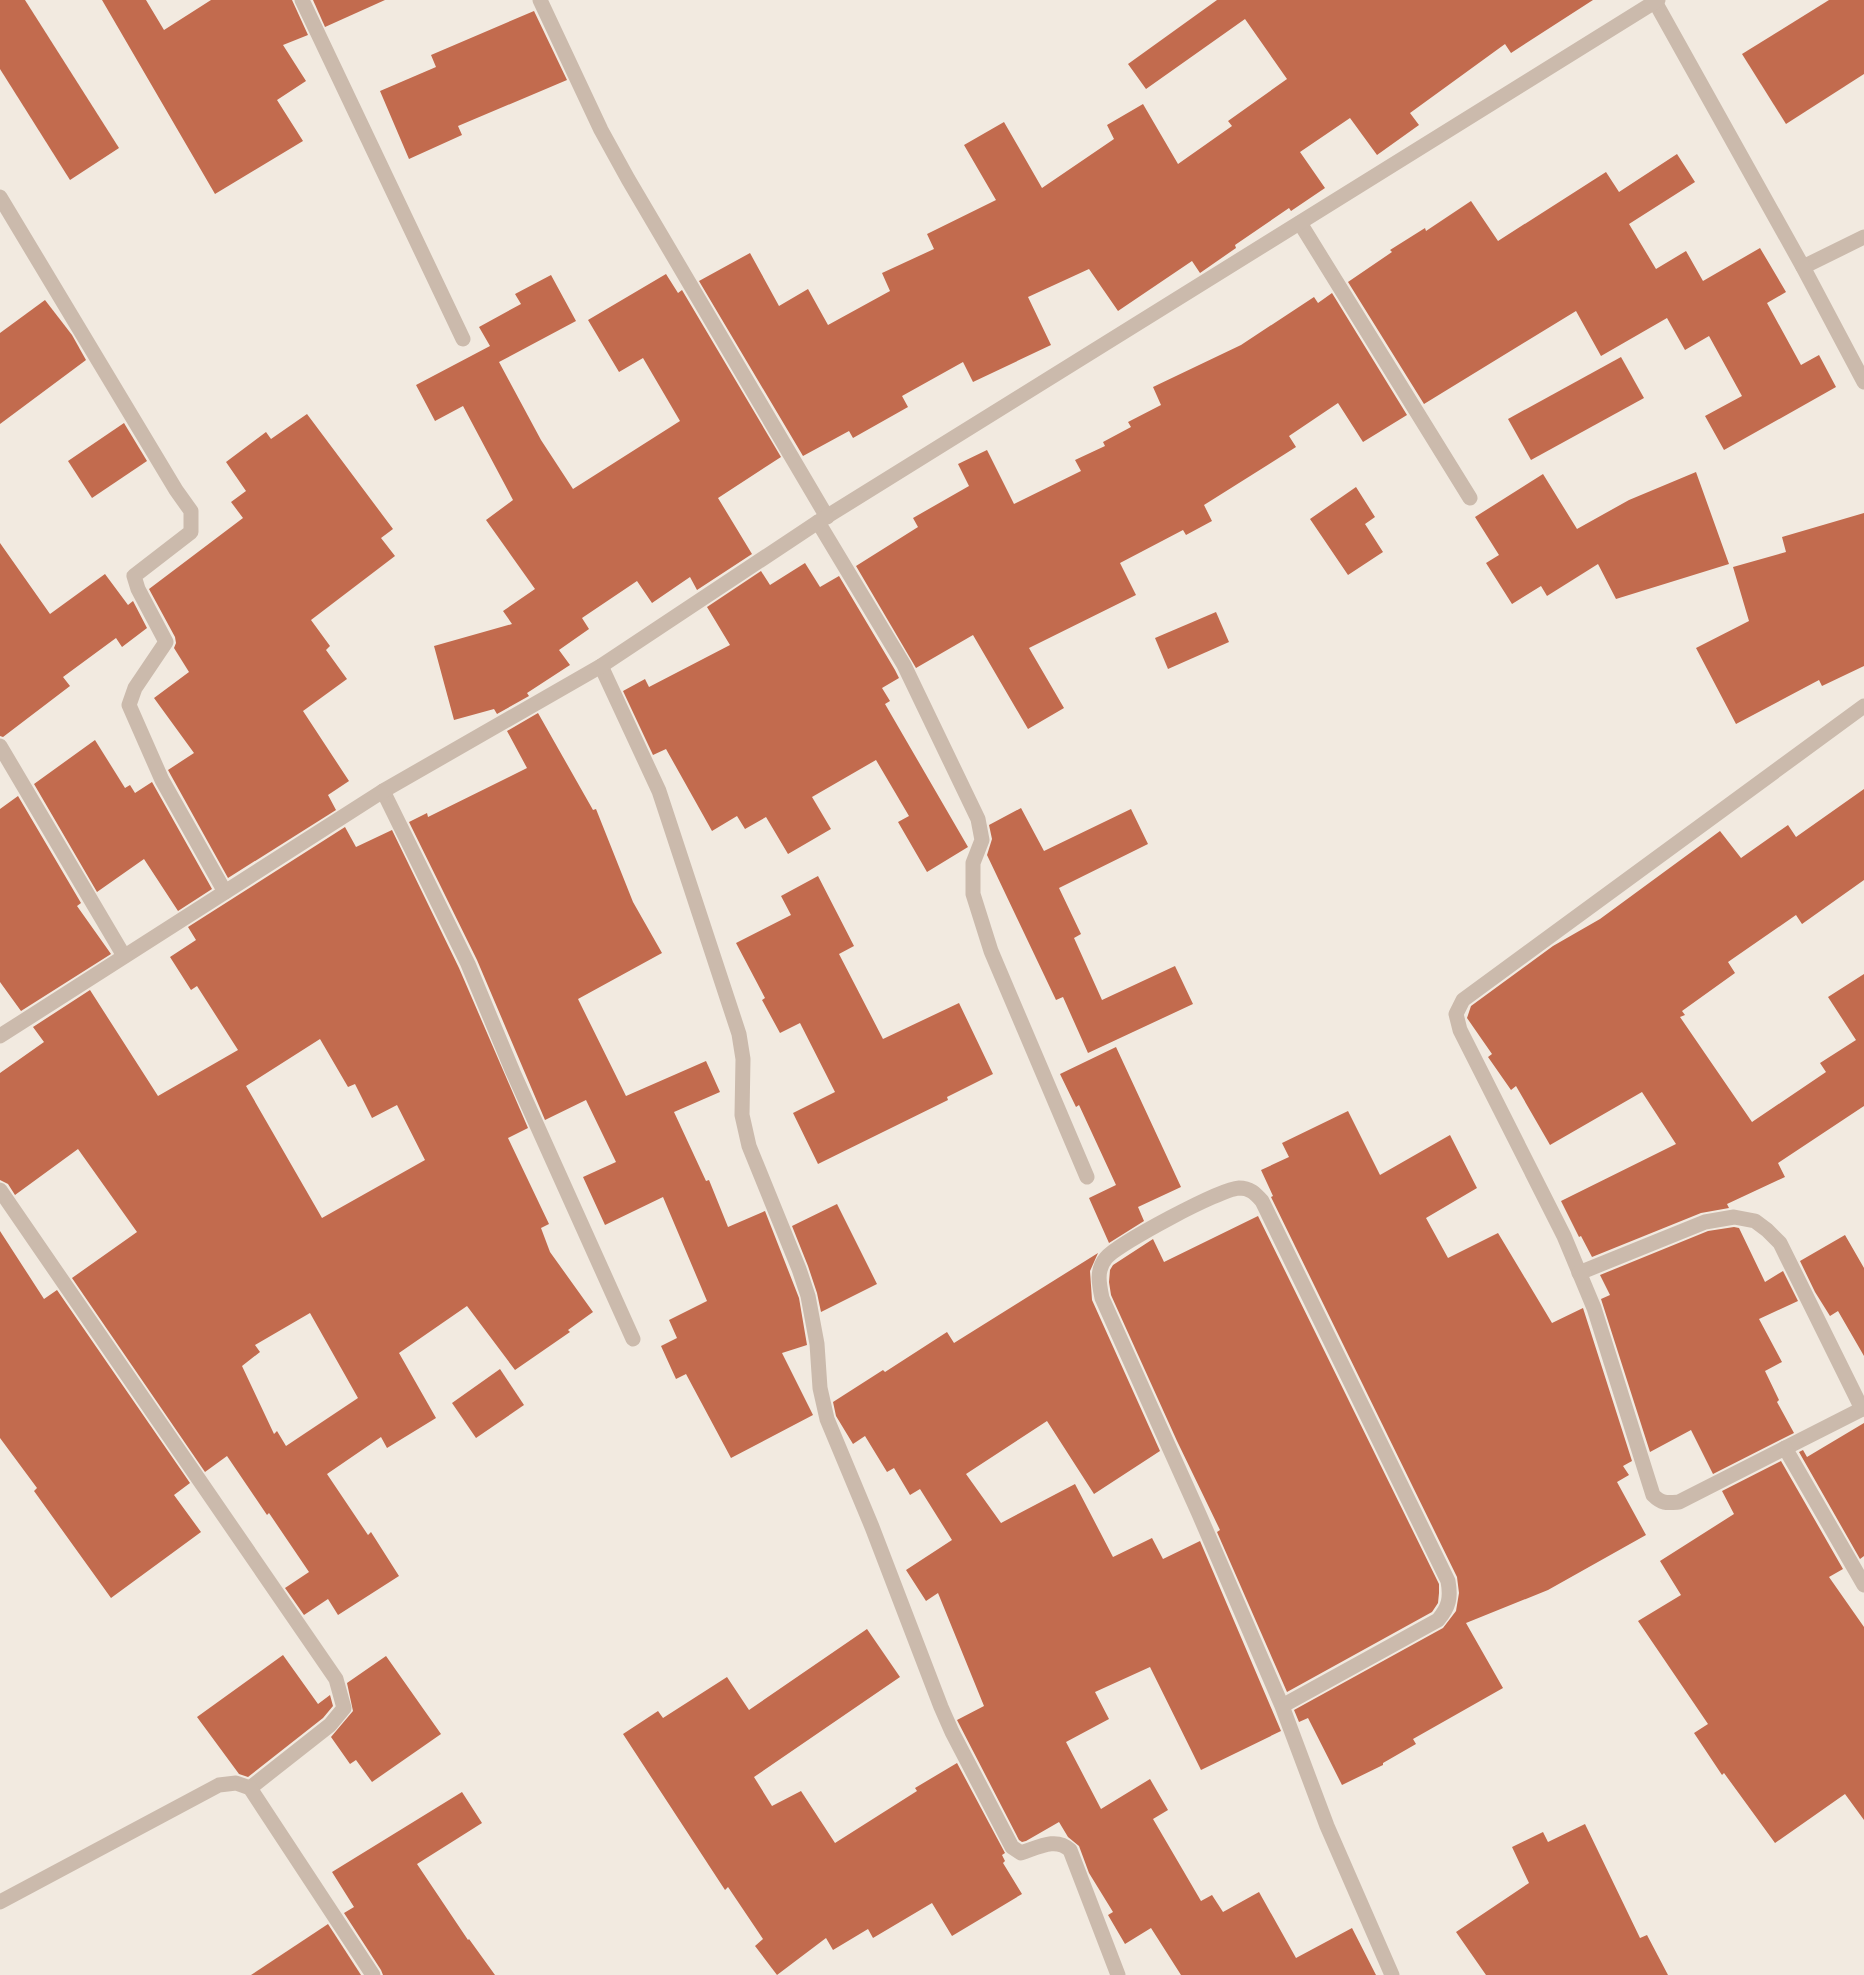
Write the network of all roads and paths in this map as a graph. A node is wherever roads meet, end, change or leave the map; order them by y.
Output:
1 (302, 0) edge
2 (540, 0) edge
3 (1656, 0) edge
4 (0, 197) edge
5 (1300, 223) junction
6 (1864, 237) edge
7 (1803, 267) junction
8 (463, 339) dead end
9 (1864, 382) edge
10 (1470, 498) dead end
11 (822, 520) junction
12 (602, 666) junction
13 (1864, 706) edge
14 (0, 746) edge
15 (383, 791) junction
16 (225, 892) junction
17 (124, 956) junction
18 (0, 1036) edge
19 (1087, 1177) dead end
20 (0, 1190) edge
21 (1579, 1273) junction
22 (633, 1339) dead end
23 (1863, 1408) edge
24 (1785, 1449) junction
25 (1864, 1585) edge
26 (1282, 1706) junction
27 (250, 1788) junction
28 (0, 1902) edge
29 (373, 1975) edge
30 (1118, 1975) edge
31 (1392, 1975) edge

1 - 8 street
2 - 11 street
3 - 5 street
3 - 7 street
4 - 16 street
5 - 10 street
5 - 11 street
6 - 7 street
7 - 9 street
11 - 12 street
11 - 19 street
12 - 15 street
12 - 30 street
13 - 21 street
14 - 17 street
15 - 16 street
15 - 22 street
16 - 17 street
17 - 18 street
20 - 27 street
21 - 23 street
21 - 24 street
23 - 24 street
24 - 25 street
26 - 26 street
26 - 31 street
27 - 28 street
27 - 29 street

